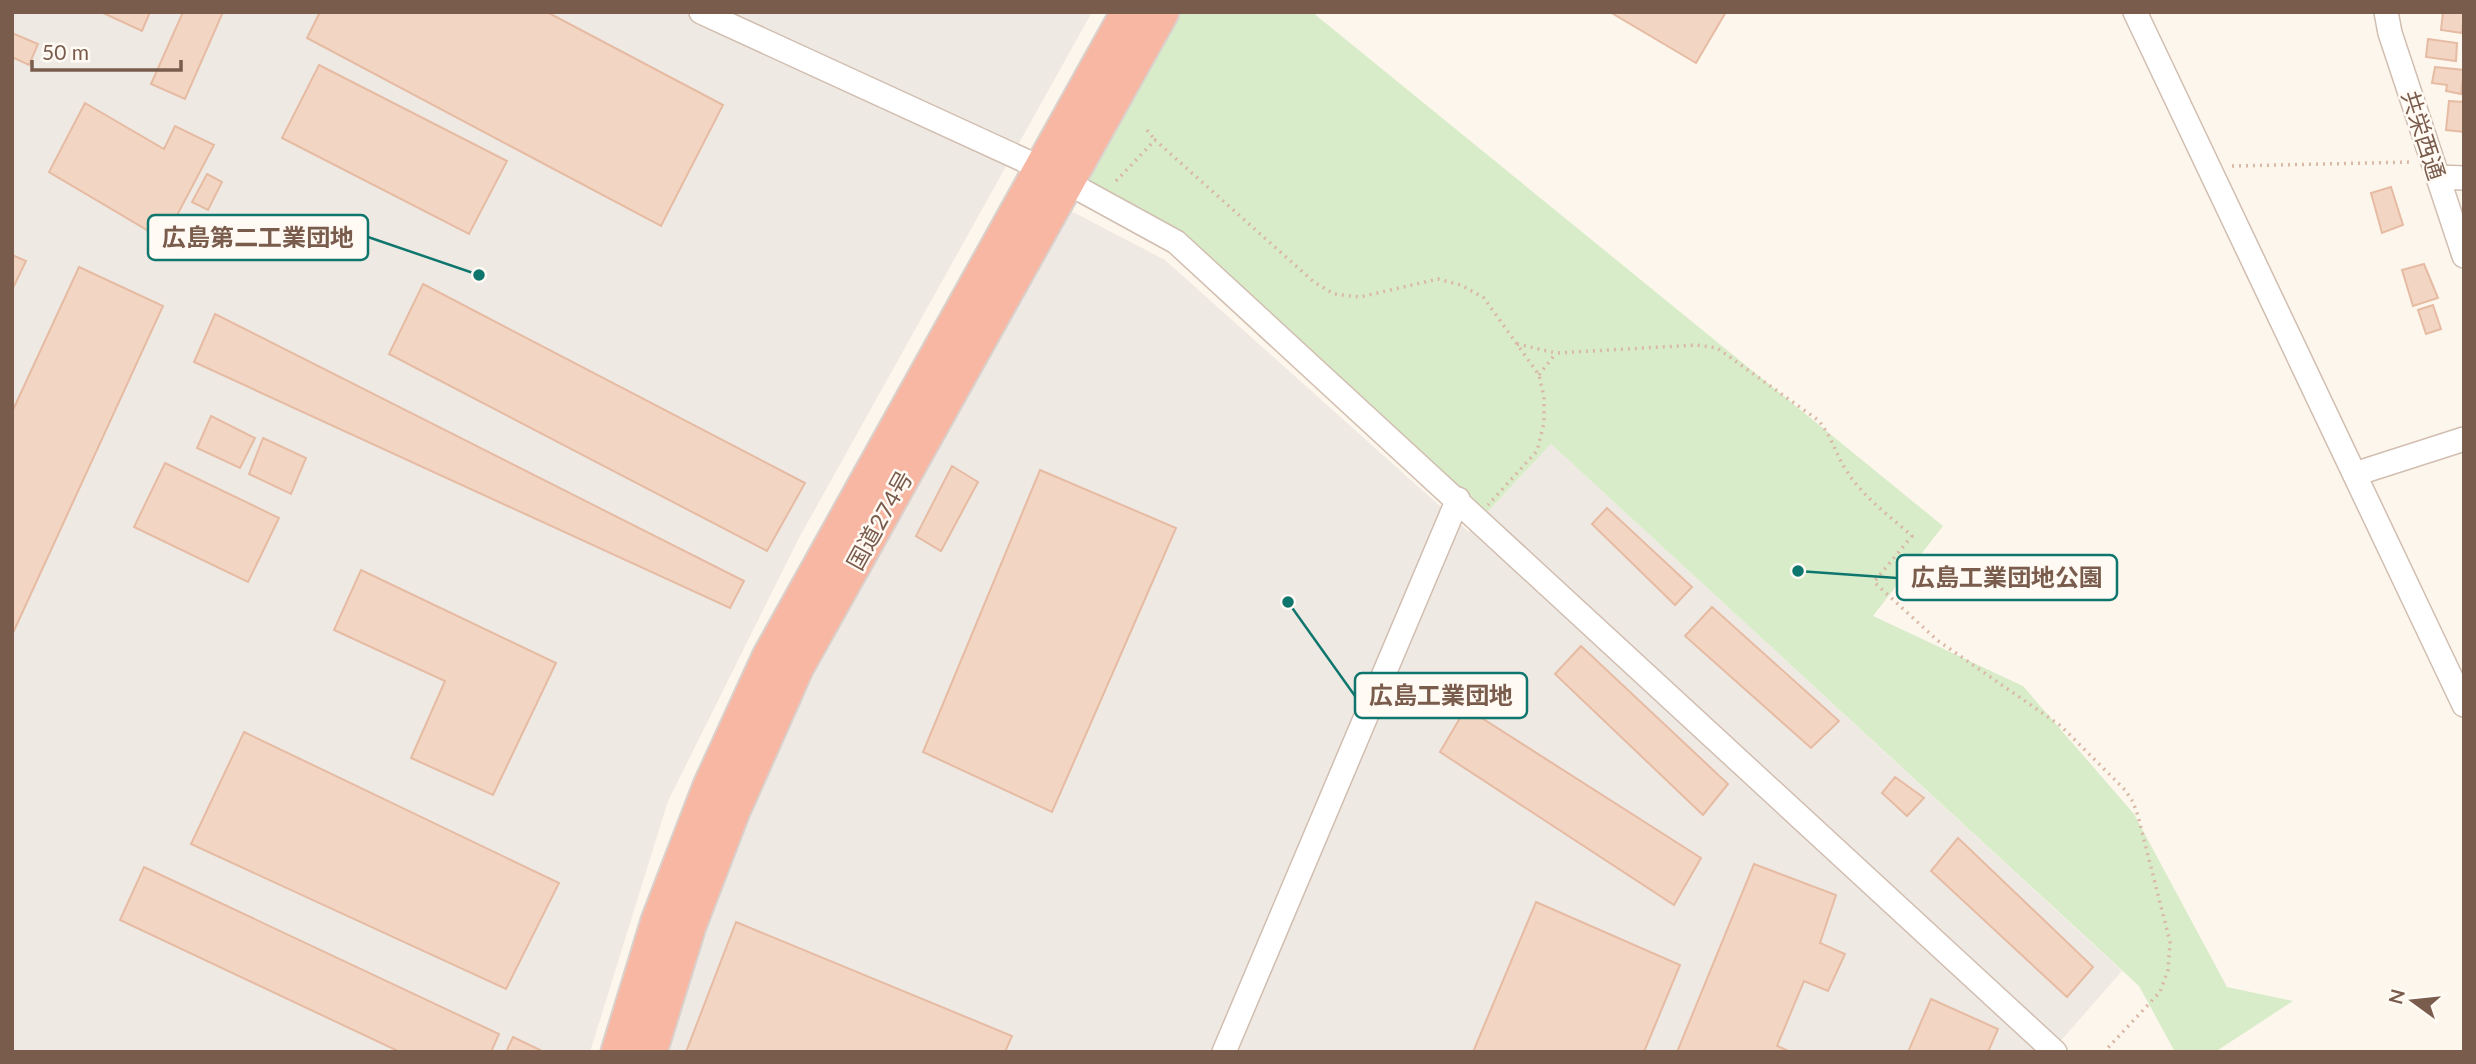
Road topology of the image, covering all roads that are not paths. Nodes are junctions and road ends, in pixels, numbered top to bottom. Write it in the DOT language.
graph roads {
  1 [pos="701,12"];
  2 [pos="1128,12"];
  3 [pos="1163,12"];
  4 [pos="2135,12"];
  5 [pos="2386,12"];
  6 [pos="2435,170"];
  7 [pos="1054,175"];
  8 [pos="2464,178"];
  9 [pos="2464,256"];
  10 [pos="2464,439"];
  11 [pos="2355,474"];
  12 [pos="1458,499"];
  13 [pos="2464,705"];
  14 [pos="2034,1044"];
  15 [pos="618,1052"];
  16 [pos="650,1052"];
  17 [pos="1224,1052"];
  18 [pos="2054,1052"];
  1 -- 7 [label="street"];
  2 -- 7 [label="highway, 国道274号"];
  3 -- 7 [label="highway, 国道274号"];
  4 -- 11 [label="street"];
  5 -- 6 [label="street, 共栄西通"];
  6 -- 8 [label="street"];
  6 -- 9 [label="street, 共栄西通"];
  7 -- 12 [label="street"];
  7 -- 15 [label="highway, 国道274号"];
  7 -- 16 [label="highway, 国道274号"];
  10 -- 11 [label="street"];
  11 -- 13 [label="street"];
  12 -- 14 [label="street"];
  12 -- 17 [label="street"];
  14 -- 18 [label="street"];
}
